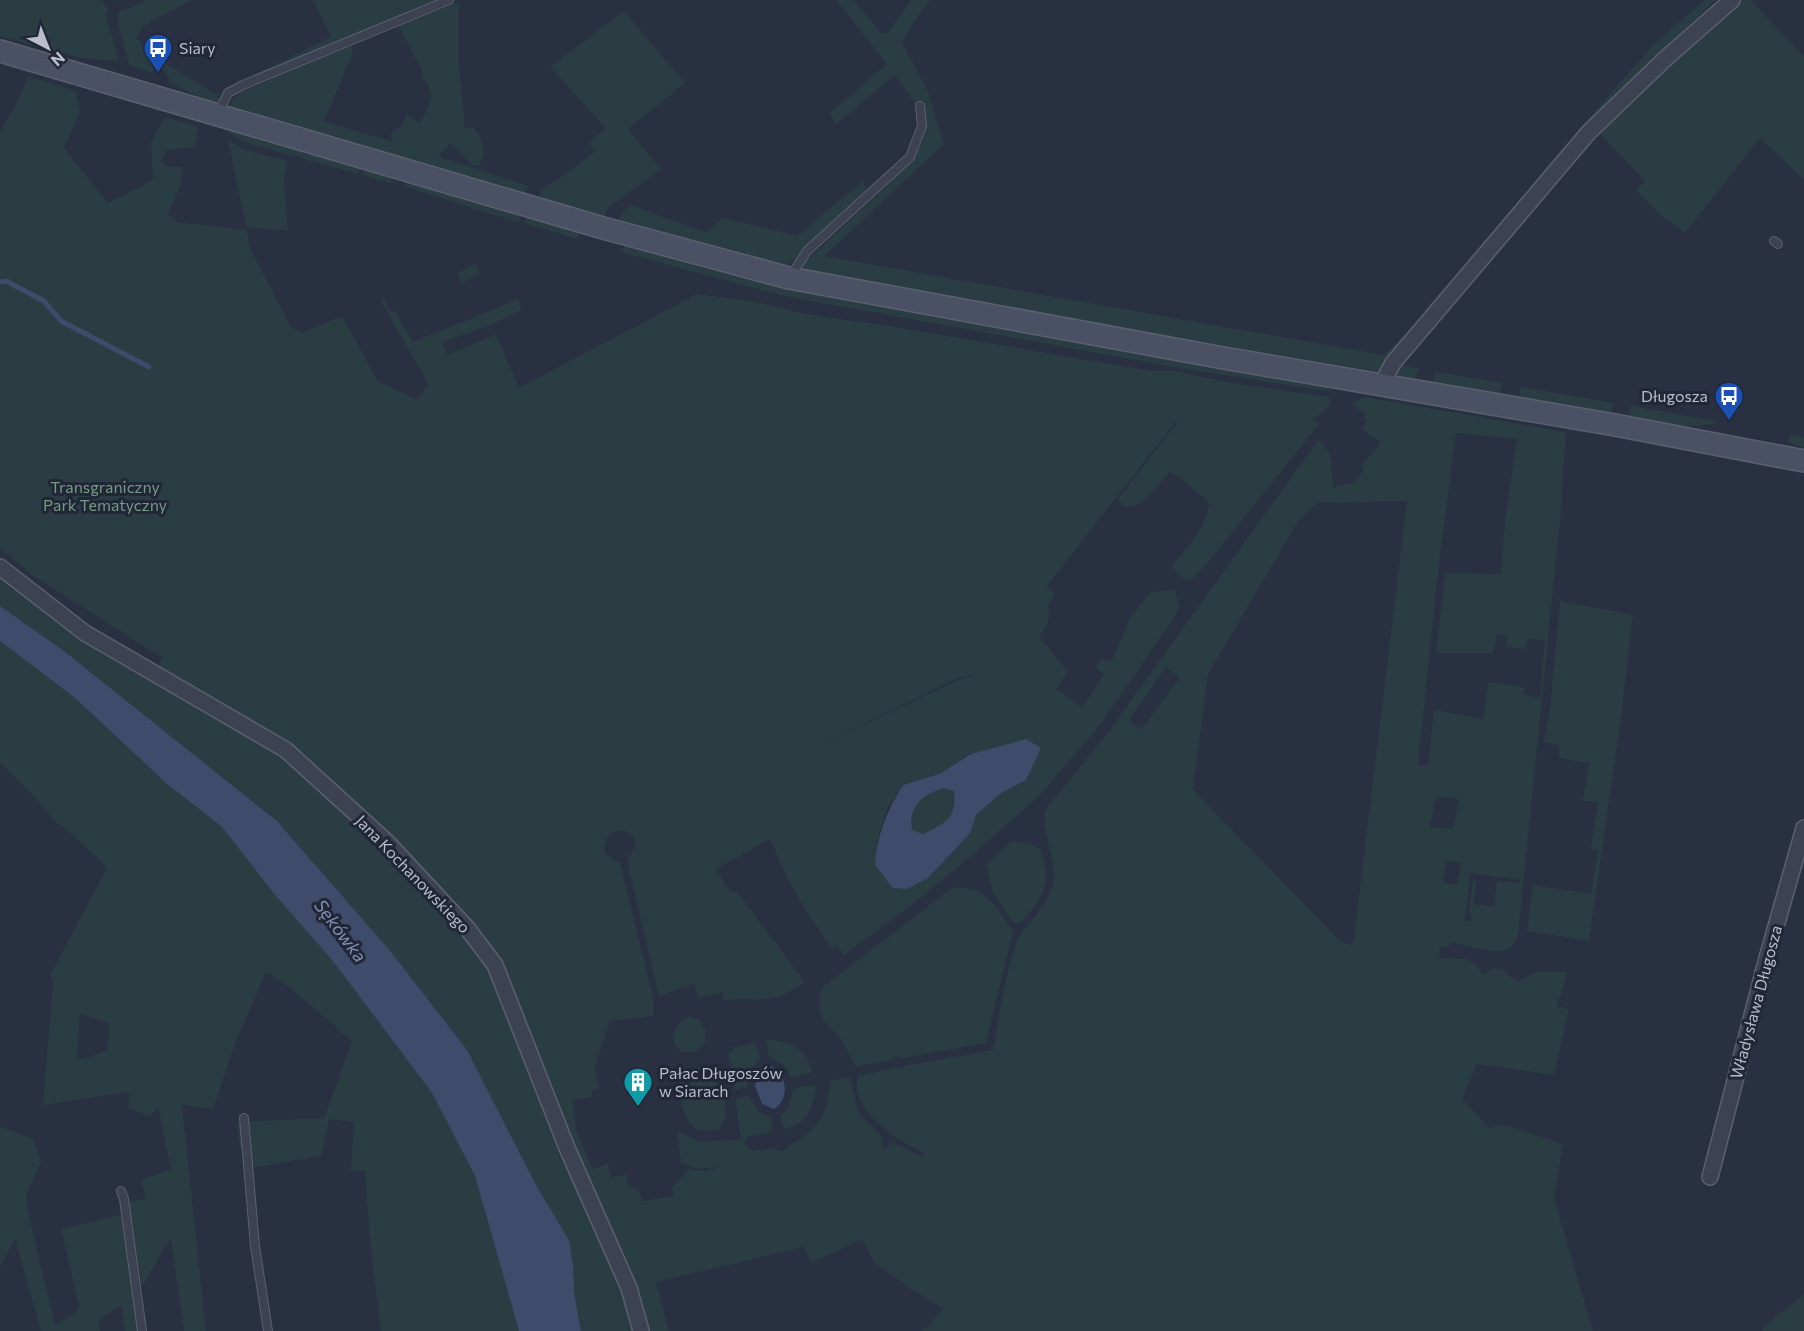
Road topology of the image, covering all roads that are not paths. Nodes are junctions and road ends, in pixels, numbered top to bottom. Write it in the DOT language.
graph roads {
  1 [pos="449,0"];
  2 [pos="1732,0"];
  3 [pos="0,51"];
  4 [pos="920,106"];
  5 [pos="217,114"];
  6 [pos="789,278"];
  7 [pos="1381,385"];
  8 [pos="1804,461"];
  9 [pos="0,567"];
  10 [pos="1804,828"];
  11 [pos="244,1118"];
  12 [pos="1710,1176"];
  13 [pos="122,1191"];
  14 [pos="142,1331"];
  15 [pos="267,1331"];
  16 [pos="641,1331"];
  1 -- 5 [label="lane"];
  2 -- 7 [label="street"];
  3 -- 5 [label="main road"];
  4 -- 6 [label="lane"];
  5 -- 6 [label="main road"];
  6 -- 7 [label="main road"];
  7 -- 8 [label="main road"];
  9 -- 16 [label="street, Jana Kochanowskiego"];
  10 -- 12 [label="street, Władysława Długosza"];
  11 -- 15 [label="lane"];
  13 -- 14 [label="lane"];
}
